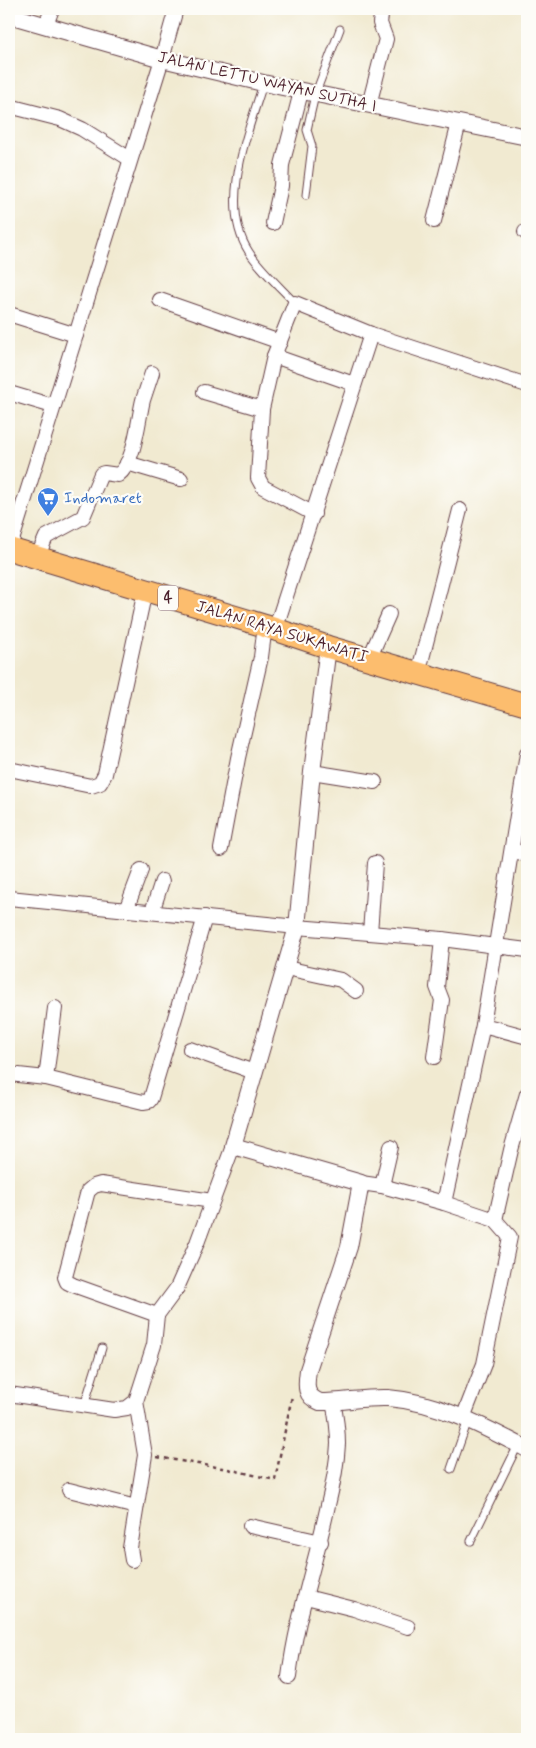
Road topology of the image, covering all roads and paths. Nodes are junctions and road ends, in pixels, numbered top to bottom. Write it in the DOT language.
graph roads {
  1 [pos="52,9"];
  2 [pos="176,9"];
  3 [pos="382,9"];
  4 [pos="9,14"];
  5 [pos="46,25"];
  6 [pos="340,28"];
  7 [pos="162,59"];
  8 [pos="263,83"];
  9 [pos="308,93"];
  10 [pos="369,105"];
  11 [pos="9,106"];
  12 [pos="458,123"];
  13 [pos="527,137"];
  14 [pos="130,159"];
  15 [pos="306,195"];
  16 [pos="434,221"];
  17 [pos="273,223"];
  18 [pos="160,300"];
  19 [pos="295,303"];
  20 [pos="9,314"];
  21 [pos="371,334"];
  22 [pos="76,335"];
  23 [pos="280,342"];
  24 [pos="274,356"];
  25 [pos="152,374"];
  26 [pos="354,384"];
  27 [pos="527,385"];
  28 [pos="204,392"];
  29 [pos="9,393"];
  30 [pos="53,406"];
  31 [pos="262,409"];
  32 [pos="127,464"];
  33 [pos="181,479"];
  34 [pos="460,510"];
  35 [pos="314,514"];
  36 [pos="9,549"];
  37 [pos="37,558"];
  38 [pos="145,591"];
  39 [pos="389,614"];
  40 [pos="270,628"];
  41 [pos="328,647"];
  42 [pos="369,659"];
  43 [pos="418,674"];
  44 [pos="527,705"];
  45 [pos="527,754"];
  46 [pos="9,769"];
  47 [pos="312,772"];
  48 [pos="375,782"];
  49 [pos="221,849"];
  50 [pos="512,850"];
  51 [pos="527,855"];
  52 [pos="374,863"];
  53 [pos="141,870"];
  54 [pos="162,882"];
  55 [pos="9,898"];
  56 [pos="126,910"];
  57 [pos="152,912"];
  58 [pos="204,918"];
  59 [pos="297,927"];
  60 [pos="370,933"];
  61 [pos="442,940"];
  62 [pos="496,946"];
  63 [pos="527,950"];
  64 [pos="286,968"];
  65 [pos="356,990"];
  66 [pos="55,1008"];
  67 [pos="483,1025"];
  68 [pos="524,1036"];
  69 [pos="190,1050"];
  70 [pos="434,1057"];
  71 [pos="254,1072"];
  72 [pos="9,1074"];
  73 [pos="46,1078"];
  74 [pos="527,1094"];
  75 [pos="233,1146"];
  76 [pos="391,1147"];
  77 [pos="361,1183"];
  78 [pos="382,1186"];
  79 [pos="212,1201"];
  80 [pos="444,1203"];
  81 [pos="495,1220"];
  82 [pos="157,1315"];
  83 [pos="102,1348"];
  84 [pos="9,1394"];
  85 [pos="308,1394"];
  86 [pos="136,1401"];
  87 [pos="333,1402"];
  88 [pos="84,1406"];
  89 [pos="465,1419"];
  90 [pos="523,1447"];
  91 [pos="145,1455"];
  92 [pos="451,1469"];
  93 [pos="70,1490"];
  94 [pos="136,1508"];
  95 [pos="250,1526"];
  96 [pos="471,1541"];
  97 [pos="320,1542"];
  98 [pos="132,1560"];
  99 [pos="306,1597"];
  100 [pos="408,1627"];
  101 [pos="288,1677"];
  1 -- 5 [label="street"];
  2 -- 7 [label="street"];
  3 -- 10 [label="street"];
  4 -- 5 [label="street, JALAN LETTU WAYAN SUTHA I"];
  5 -- 7 [label="street, JALAN LETTU WAYAN SUTHA I"];
  6 -- 9 [label="lane"];
  7 -- 8 [label="street, JALAN LETTU WAYAN SUTHA I"];
  7 -- 14 [label="street"];
  8 -- 9 [label="street, JALAN LETTU WAYAN SUTHA I"];
  8 -- 19 [label="lane"];
  9 -- 10 [label="street, JALAN LETTU WAYAN SUTHA I"];
  9 -- 15 [label="lane"];
  9 -- 17 [label="street"];
  10 -- 12 [label="street, JALAN LETTU WAYAN SUTHA I"];
  11 -- 14 [label="street"];
  12 -- 13 [label="street, JALAN LETTU WAYAN SUTHA I"];
  12 -- 16 [label="street"];
  14 -- 22 [label="street"];
  18 -- 23 [label="street"];
  19 -- 21 [label="street"];
  19 -- 23 [label="street"];
  20 -- 22 [label="street"];
  21 -- 26 [label="street"];
  21 -- 27 [label="street"];
  22 -- 30 [label="street"];
  23 -- 24 [label="street"];
  24 -- 26 [label="street"];
  24 -- 31 [label="street"];
  25 -- 32 [label="street"];
  26 -- 35 [label="street"];
  28 -- 31 [label="street"];
  29 -- 30 [label="street"];
  30 -- 36 [label="street"];
  31 -- 35 [label="street"];
  32 -- 33 [label="street"];
  32 -- 37 [label="street"];
  34 -- 43 [label="street"];
  35 -- 40 [label="street"];
  36 -- 37 [label="highway, JALAN RAYA SUKAWATI / 4"];
  37 -- 38 [label="highway, JALAN RAYA SUKAWATI / 4"];
  38 -- 40 [label="highway, JALAN RAYA SUKAWATI / 4"];
  38 -- 46 [label="street"];
  39 -- 42 [label="street"];
  40 -- 41 [label="highway, JALAN RAYA SUKAWATI / 4"];
  40 -- 49 [label="street"];
  41 -- 42 [label="highway, JALAN RAYA SUKAWATI / 4"];
  41 -- 47 [label="street"];
  42 -- 43 [label="highway, JALAN RAYA SUKAWATI / 4"];
  43 -- 44 [label="highway, JALAN RAYA SUKAWATI / 4"];
  45 -- 50 [label="street"];
  47 -- 48 [label="street"];
  47 -- 59 [label="street"];
  50 -- 51 [label="street"];
  50 -- 62 [label="street"];
  52 -- 60 [label="street"];
  53 -- 56 [label="street"];
  54 -- 57 [label="street"];
  55 -- 56 [label="street"];
  56 -- 57 [label="street"];
  57 -- 58 [label="street"];
  58 -- 59 [label="street"];
  58 -- 73 [label="street"];
  59 -- 60 [label="street"];
  59 -- 64 [label="street"];
  60 -- 61 [label="street"];
  61 -- 62 [label="street"];
  61 -- 70 [label="street"];
  62 -- 63 [label="street"];
  62 -- 67 [label="street"];
  64 -- 65 [label="street"];
  64 -- 71 [label="street"];
  66 -- 73 [label="street"];
  67 -- 68 [label="street"];
  67 -- 80 [label="street"];
  69 -- 71 [label="street"];
  71 -- 75 [label="street"];
  72 -- 73 [label="street"];
  74 -- 81 [label="street"];
  75 -- 77 [label="street"];
  75 -- 79 [label="street"];
  76 -- 78 [label="street"];
  77 -- 78 [label="street"];
  77 -- 85 [label="street"];
  78 -- 80 [label="street"];
  79 -- 82 [label="street"];
  79 -- 82 [label="street"];
  80 -- 81 [label="street"];
  81 -- 89 [label="street"];
  82 -- 86 [label="street"];
  83 -- 88 [label="lane"];
  84 -- 88 [label="street"];
  85 -- 87 [label="street"];
  85 -- 91 [label="path"];
  86 -- 88 [label="street"];
  86 -- 91 [label="street"];
  87 -- 89 [label="street"];
  87 -- 97 [label="street"];
  89 -- 90 [label="street"];
  89 -- 92 [label="lane"];
  90 -- 96 [label="lane"];
  91 -- 94 [label="street"];
  93 -- 94 [label="street"];
  94 -- 98 [label="street"];
  95 -- 97 [label="street"];
  97 -- 99 [label="street"];
  99 -- 100 [label="street"];
  99 -- 101 [label="street"];
}
